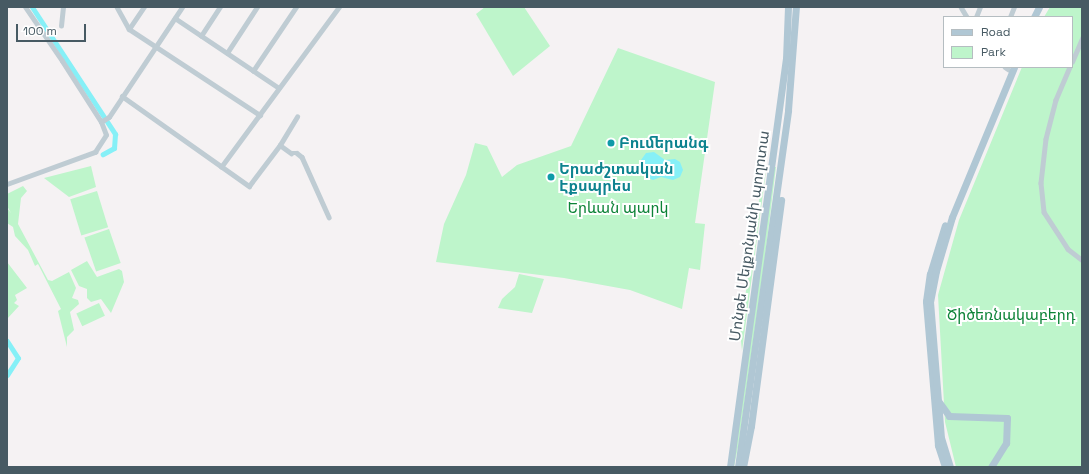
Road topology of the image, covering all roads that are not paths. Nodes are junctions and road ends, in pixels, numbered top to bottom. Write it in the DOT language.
graph roads {
  1 [pos="25,7"];
  2 [pos="62,7"];
  3 [pos="117,7"];
  4 [pos="144,7"];
  5 [pos="182,7"];
  6 [pos="220,7"];
  7 [pos="258,7"];
  8 [pos="296,7"];
  9 [pos="339,7"];
  10 [pos="788,7"];
  11 [pos="796,7"];
  12 [pos="961,7"];
  13 [pos="1039,7"];
  14 [pos="966,16"];
  15 [pos="1034,16"];
  16 [pos="175,18"];
  17 [pos="61,26"];
  18 [pos="129,29"];
  19 [pos="201,36"];
  20 [pos="1082,38"];
  21 [pos="155,47"];
  22 [pos="228,53"];
  23 [pos="786,60"];
  24 [pos="794,60"];
  25 [pos="1073,60"];
  26 [pos="1009,68"];
  27 [pos="1070,68"];
  28 [pos="253,71"];
  29 [pos="279,88"];
  30 [pos="122,96"];
  31 [pos="788,110"];
  32 [pos="260,115"];
  33 [pos="297,117"];
  34 [pos="101,122"];
  35 [pos="280,145"];
  36 [pos="772,164"];
  37 [pos="780,165"];
  38 [pos="221,167"];
  39 [pos="7,184"];
  40 [pos="329,217"];
  41 [pos="1082,260"];
  42 [pos="938,400"];
  43 [pos="730,467"];
  44 [pos="738,467"];
  45 [pos="743,467"];
  46 [pos="945,467"];
  47 [pos="950,467"];
  48 [pos="991,467"];
  1 -- 34 [label="street"];
  2 -- 17 [label="street"];
  3 -- 18 [label="street"];
  4 -- 18 [label="street"];
  5 -- 16 [label="street"];
  6 -- 19 [label="street"];
  7 -- 22 [label="street"];
  8 -- 28 [label="street"];
  9 -- 29 [label="street"];
  10 -- 23 [label="main road, Մոնթե Մելքոնյանի պողոտա"];
  11 -- 24 [label="main road, Մոնթե Մելքոնյանի պողոտա"];
  12 -- 14 [label="street"];
  13 -- 15 [label="main road"];
  16 -- 19 [label="street"];
  16 -- 21 [label="street"];
  18 -- 21 [label="street"];
  19 -- 22 [label="street"];
  20 -- 25 [label="street"];
  21 -- 30 [label="street"];
  21 -- 32 [label="street"];
  22 -- 28 [label="street"];
  23 -- 24 [label="main road"];
  23 -- 36 [label="main road, Մոնթե Մելքոնյանի պողոտա"];
  24 -- 31 [label="main road, Մոնթե Մելքոնյանի պողոտա"];
  26 -- 42 [label="main road"];
  26 -- 46 [label="main road"];
  27 -- 41 [label="street"];
  28 -- 29 [label="street"];
  29 -- 32 [label="street"];
  30 -- 34 [label="street"];
  30 -- 38 [label="street"];
  31 -- 37 [label="main road, Մոնթե Մելքոնյանի պողոտա"];
  31 -- 45 [label="main road"];
  32 -- 38 [label="street"];
  33 -- 35 [label="street"];
  34 -- 39 [label="street"];
  35 -- 38 [label="street"];
  35 -- 40 [label="street"];
  36 -- 37 [label="main road"];
  36 -- 43 [label="main road, Մոնթե Մելքոնյանի պողոտա"];
  37 -- 44 [label="main road, Մոնթե Մելքոնյանի պողոտա"];
  42 -- 47 [label="main road"];
  42 -- 48 [label="main road"];
}
